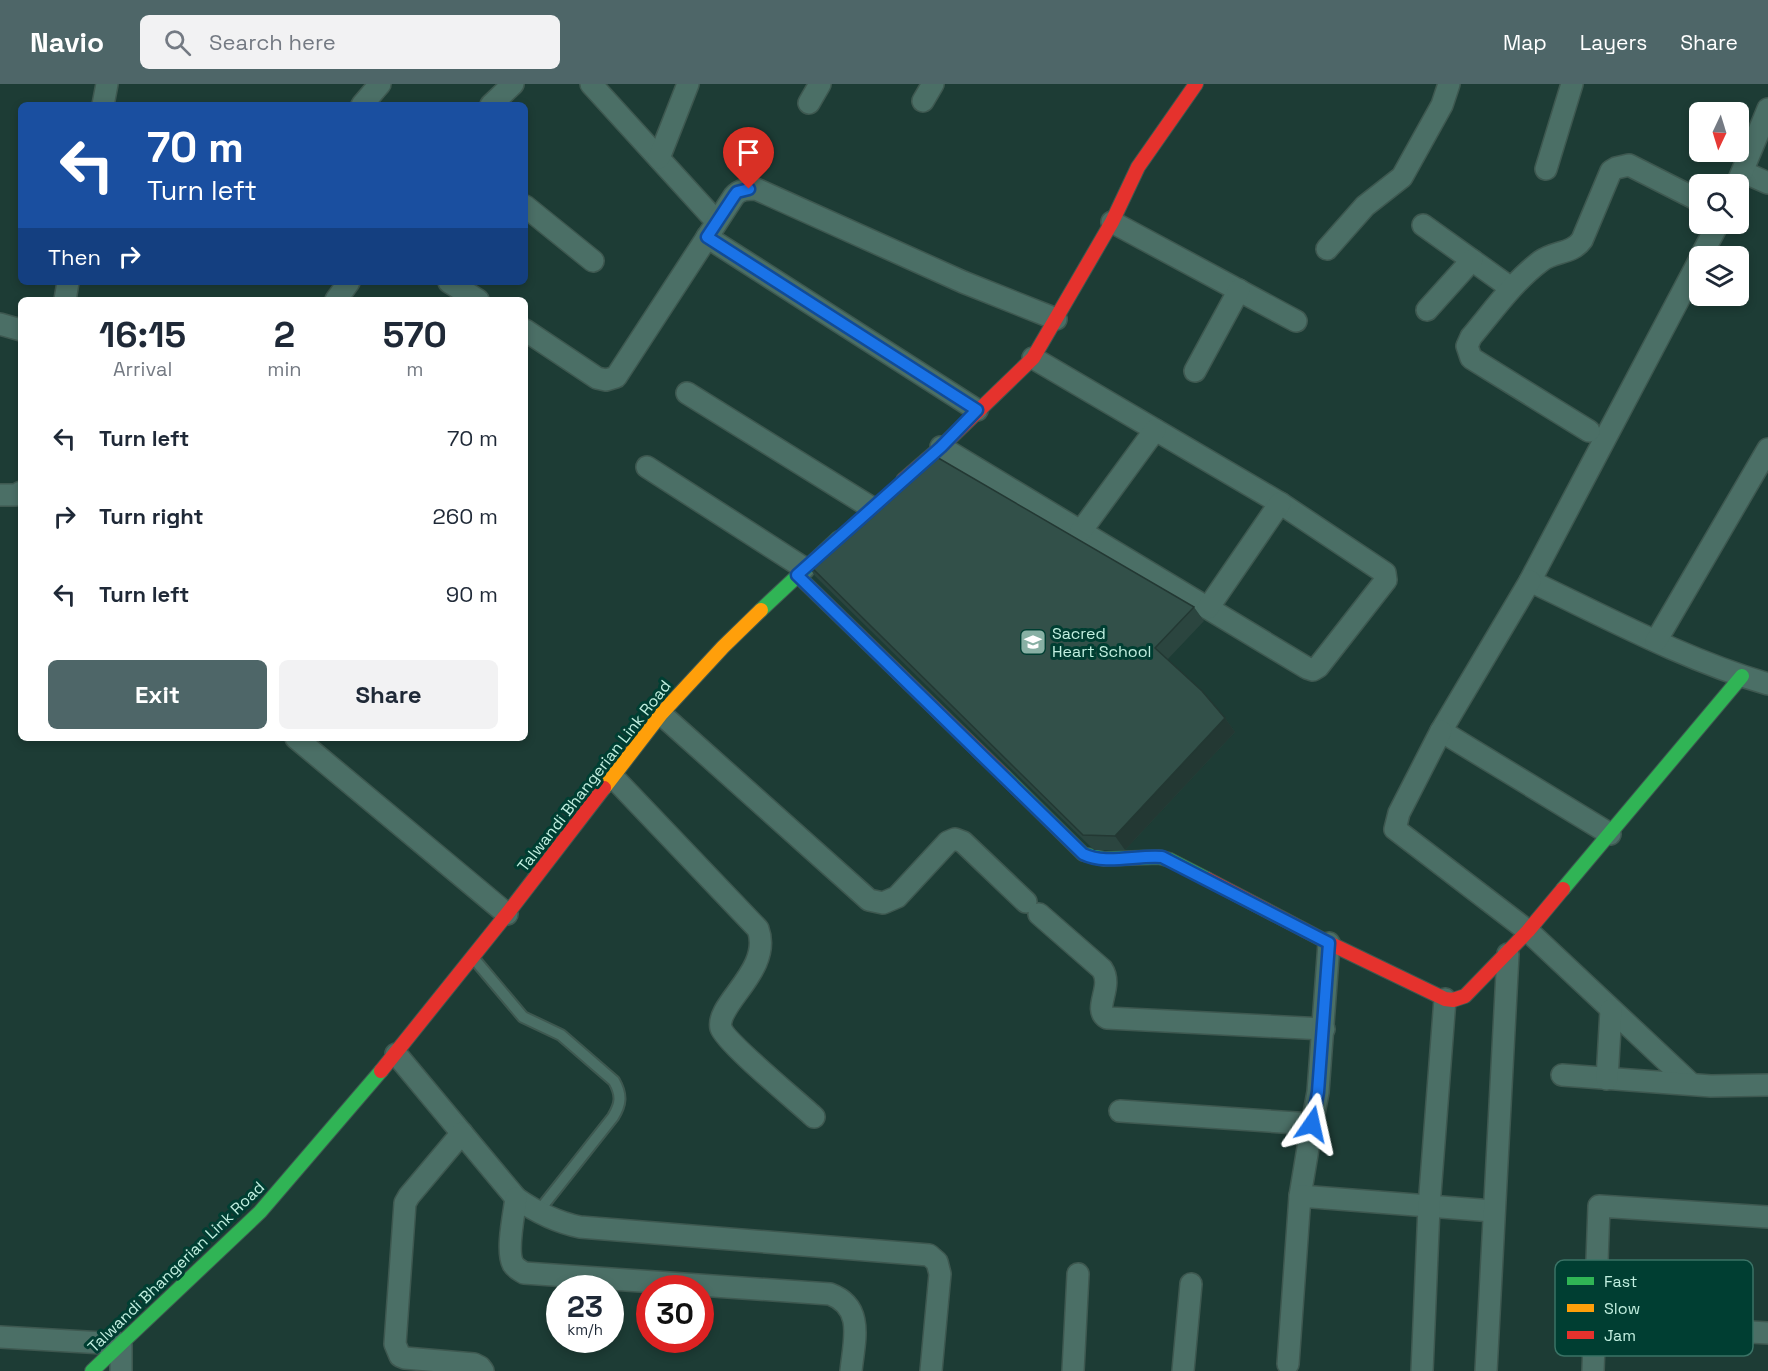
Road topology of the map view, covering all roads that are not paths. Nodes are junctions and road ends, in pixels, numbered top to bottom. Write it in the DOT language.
graph roads {
  1 [pos="107,84"];
  2 [pos="380,84"];
  3 [pos="513,84"];
  4 [pos="591,84"];
  5 [pos="688,84"];
  6 [pos="820,84"];
  7 [pos="1196,84"];
  8 [pos="1449,84"];
  9 [pos="1572,84"];
  10 [pos="104,102"];
  11 [pos="365,102"];
  12 [pos="494,102"];
  13 [pos="809,103"];
  14 [pos="1768,109"];
  15 [pos="659,158"];
  16 [pos="1546,169"];
  17 [pos="1742,174"];
  18 [pos="1749,180"];
  19 [pos="1768,183"];
  20 [pos="1689,195"];
  21 [pos="528,208"];
  22 [pos="1112,222"];
  23 [pos="1423,225"];
  24 [pos="712,229"];
  25 [pos="1327,249"];
  26 [pos="1472,260"];
  27 [pos="593,261"];
  28 [pos="1689,279"];
  29 [pos="454,285"];
  30 [pos="1511,288"];
  31 [pos="1239,290"];
  32 [pos="473,297"];
  33 [pos="1427,310"];
  34 [pos="1056,319"];
  35 [pos="1296,321"];
  36 [pos="0,324"];
  37 [pos="18,329"];
  38 [pos="528,332"];
  39 [pos="1033,358"];
  40 [pos="1195,371"];
  41 [pos="687,393"];
  42 [pos="977,410"];
  43 [pos="1155,430"];
  44 [pos="1589,431"];
  45 [pos="941,447"];
  46 [pos="1768,449"];
  47 [pos="647,467"];
  48 [pos="18,494"];
  49 [pos="0,495"];
  50 [pos="1280,503"];
  51 [pos="876,504"];
  52 [pos="846,530"];
  53 [pos="1082,531"];
  54 [pos="800,571"];
  55 [pos="1530,581"];
  56 [pos="1208,608"];
  57 [pos="1656,641"];
  58 [pos="1742,676"];
  59 [pos="1768,684"];
  60 [pos="661,714"];
  61 [pos="1441,731"];
  62 [pos="300,741"];
  63 [pos="613,777"];
  64 [pos="1610,834"];
  65 [pos="507,915"];
  66 [pos="1528,932"];
  67 [pos="1329,943"];
  68 [pos="1508,954"];
  69 [pos="473,958"];
  70 [pos="1445,999"];
  71 [pos="1611,1011"];
  72 [pos="1324,1029"];
  73 [pos="396,1054"];
  74 [pos="1562,1076"];
  75 [pos="1607,1079"];
  76 [pos="1690,1083"];
  77 [pos="1768,1085"];
  78 [pos="1120,1111"];
  79 [pos="814,1117"];
  80 [pos="1312,1124"];
  81 [pos="462,1133"];
  82 [pos="1300,1196"];
  83 [pos="516,1198"];
  84 [pos="1429,1208"];
  85 [pos="1493,1211"];
  86 [pos="538,1212"];
  87 [pos="1768,1217"];
  88 [pos="1597,1260"];
  89 [pos="1078,1274"];
  90 [pos="1191,1284"];
  91 [pos="1753,1332"];
  92 [pos="1768,1333"];
  93 [pos="0,1337"];
  94 [pos="121,1344"];
  95 [pos="1593,1356"];
  96 [pos="1288,1364"];
  97 [pos="92,1371"];
  98 [pos="121,1371"];
  99 [pos="483,1371"];
  100 [pos="851,1371"];
  101 [pos="931,1371"];
  102 [pos="1073,1371"];
  103 [pos="1183,1371"];
  104 [pos="1422,1371"];
  105 [pos="1486,1371"];
  106 [pos="1593,1371"];
  1 -- 10 [label="street"];
  2 -- 11 [label="street"];
  3 -- 12 [label="street"];
  4 -- 15 [label="street"];
  5 -- 15 [label="street"];
  6 -- 13 [label="street"];
  7 -- 22 [label="street"];
  8 -- 25 [label="street"];
  9 -- 16 [label="street"];
  14 -- 17 [label="street"];
  15 -- 24 [label="street"];
  18 -- 19 [label="street"];
  20 -- 30 [label="street"];
  21 -- 27 [label="street"];
  22 -- 31 [label="street"];
  22 -- 34 [label="street"];
  23 -- 26 [label="street"];
  24 -- 34 [label="street"];
  24 -- 38 [label="street"];
  24 -- 42 [label="street"];
  26 -- 30 [label="street"];
  26 -- 33 [label="street"];
  28 -- 55 [label="street"];
  29 -- 32 [label="street"];
  30 -- 44 [label="street"];
  31 -- 35 [label="street"];
  31 -- 40 [label="street"];
  34 -- 39 [label="street"];
  36 -- 37 [label="street"];
  39 -- 42 [label="street"];
  39 -- 43 [label="street"];
  41 -- 51 [label="street"];
  42 -- 45 [label="street"];
  43 -- 50 [label="street"];
  43 -- 53 [label="street"];
  45 -- 51 [label="street"];
  45 -- 53 [label="street"];
  46 -- 57 [label="street"];
  47 -- 54 [label="street"];
  48 -- 49 [label="street"];
  50 -- 56 [label="street"];
  50 -- 56 [label="street"];
  52 -- 54 [label="street, Talwandi Bhangerian Link Road"];
  53 -- 56 [label="street"];
  54 -- 60 [label="street, Talwandi Bhangerian Link Road"];
  54 -- 67 [label="street"];
  55 -- 57 [label="street"];
  55 -- 61 [label="street"];
  57 -- 58 [label="street"];
  58 -- 59 [label="street"];
  58 -- 64 [label="street"];
  60 -- 63 [label="street, Talwandi Bhangerian Link Road"];
  60 -- 72 [label="street"];
  61 -- 64 [label="street"];
  61 -- 66 [label="street"];
  62 -- 65 [label="street"];
  63 -- 65 [label="street, Talwandi Bhangerian Link Road"];
  63 -- 79 [label="street"];
  64 -- 66 [label="street"];
  65 -- 69 [label="street, Talwandi Bhangerian Link Road"];
  66 -- 68 [label="street"];
  66 -- 71 [label="street"];
  67 -- 70 [label="street"];
  67 -- 72 [label="street"];
  68 -- 70 [label="street"];
  68 -- 85 [label="street"];
  69 -- 73 [label="street, Talwandi Bhangerian Link Road"];
  69 -- 86 [label="lane"];
  70 -- 84 [label="street"];
  71 -- 75 [label="street"];
  71 -- 76 [label="street"];
  72 -- 80 [label="street"];
  73 -- 81 [label="street"];
  73 -- 94 [label="street, Talwandi Bhangerian Link Road"];
  74 -- 75 [label="street"];
  75 -- 76 [label="street"];
  76 -- 77 [label="street"];
  78 -- 80 [label="street"];
  80 -- 82 [label="street"];
  81 -- 83 [label="street"];
  81 -- 99 [label="street"];
  82 -- 84 [label="street"];
  82 -- 96 [label="street"];
  83 -- 86 [label="street"];
  83 -- 100 [label="street"];
  84 -- 85 [label="street"];
  84 -- 104 [label="street"];
  85 -- 105 [label="street"];
  86 -- 101 [label="street"];
  87 -- 88 [label="street"];
  89 -- 102 [label="street"];
  90 -- 103 [label="street"];
  91 -- 92 [label="street"];
  93 -- 94 [label="street"];
  94 -- 97 [label="street, Talwandi Bhangerian Link Road"];
  94 -- 98 [label="street"];
  95 -- 106 [label="street"];
}
